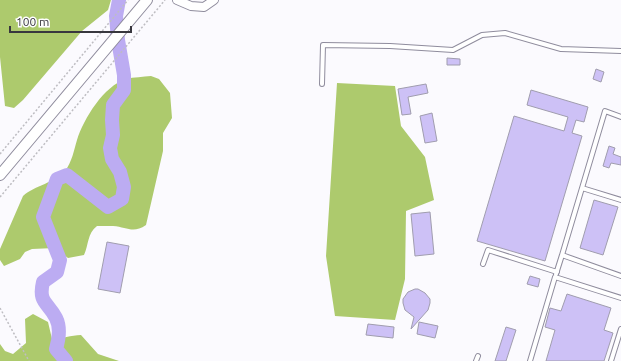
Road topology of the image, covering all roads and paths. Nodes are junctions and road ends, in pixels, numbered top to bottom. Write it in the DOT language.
graph roads {
  1 [pos="128,0"];
  2 [pos="147,0"];
  3 [pos="165,0"];
  4 [pos="177,0"];
  5 [pos="214,0"];
  6 [pos="621,51"];
  7 [pos="322,84"];
  8 [pos="621,117"];
  9 [pos="0,154"];
  10 [pos="1,174"];
  11 [pos="582,188"];
  12 [pos="0,197"];
  13 [pos="621,200"];
  14 [pos="562,255"];
  15 [pos="483,264"];
  16 [pos="556,275"];
  17 [pos="621,276"];
  18 [pos="621,298"];
  19 [pos="0,308"];
  20 [pos="621,329"];
  21 [pos="478,356"];
  22 [pos="29,361"];
  23 [pos="476,361"];
  24 [pos="530,361"];
  25 [pos="611,361"];
  1 -- 9 [label="path"];
  2 -- 10 [label="street"];
  3 -- 12 [label="path"];
  4 -- 5 [label="street"];
  6 -- 7 [label="lane"];
  8 -- 11 [label="lane"];
  11 -- 13 [label="lane"];
  11 -- 14 [label="lane"];
  14 -- 16 [label="lane"];
  14 -- 17 [label="lane"];
  15 -- 16 [label="lane"];
  16 -- 18 [label="lane"];
  16 -- 24 [label="lane"];
  19 -- 22 [label="path"];
  20 -- 25 [label="lane"];
  21 -- 23 [label="lane"];
}
